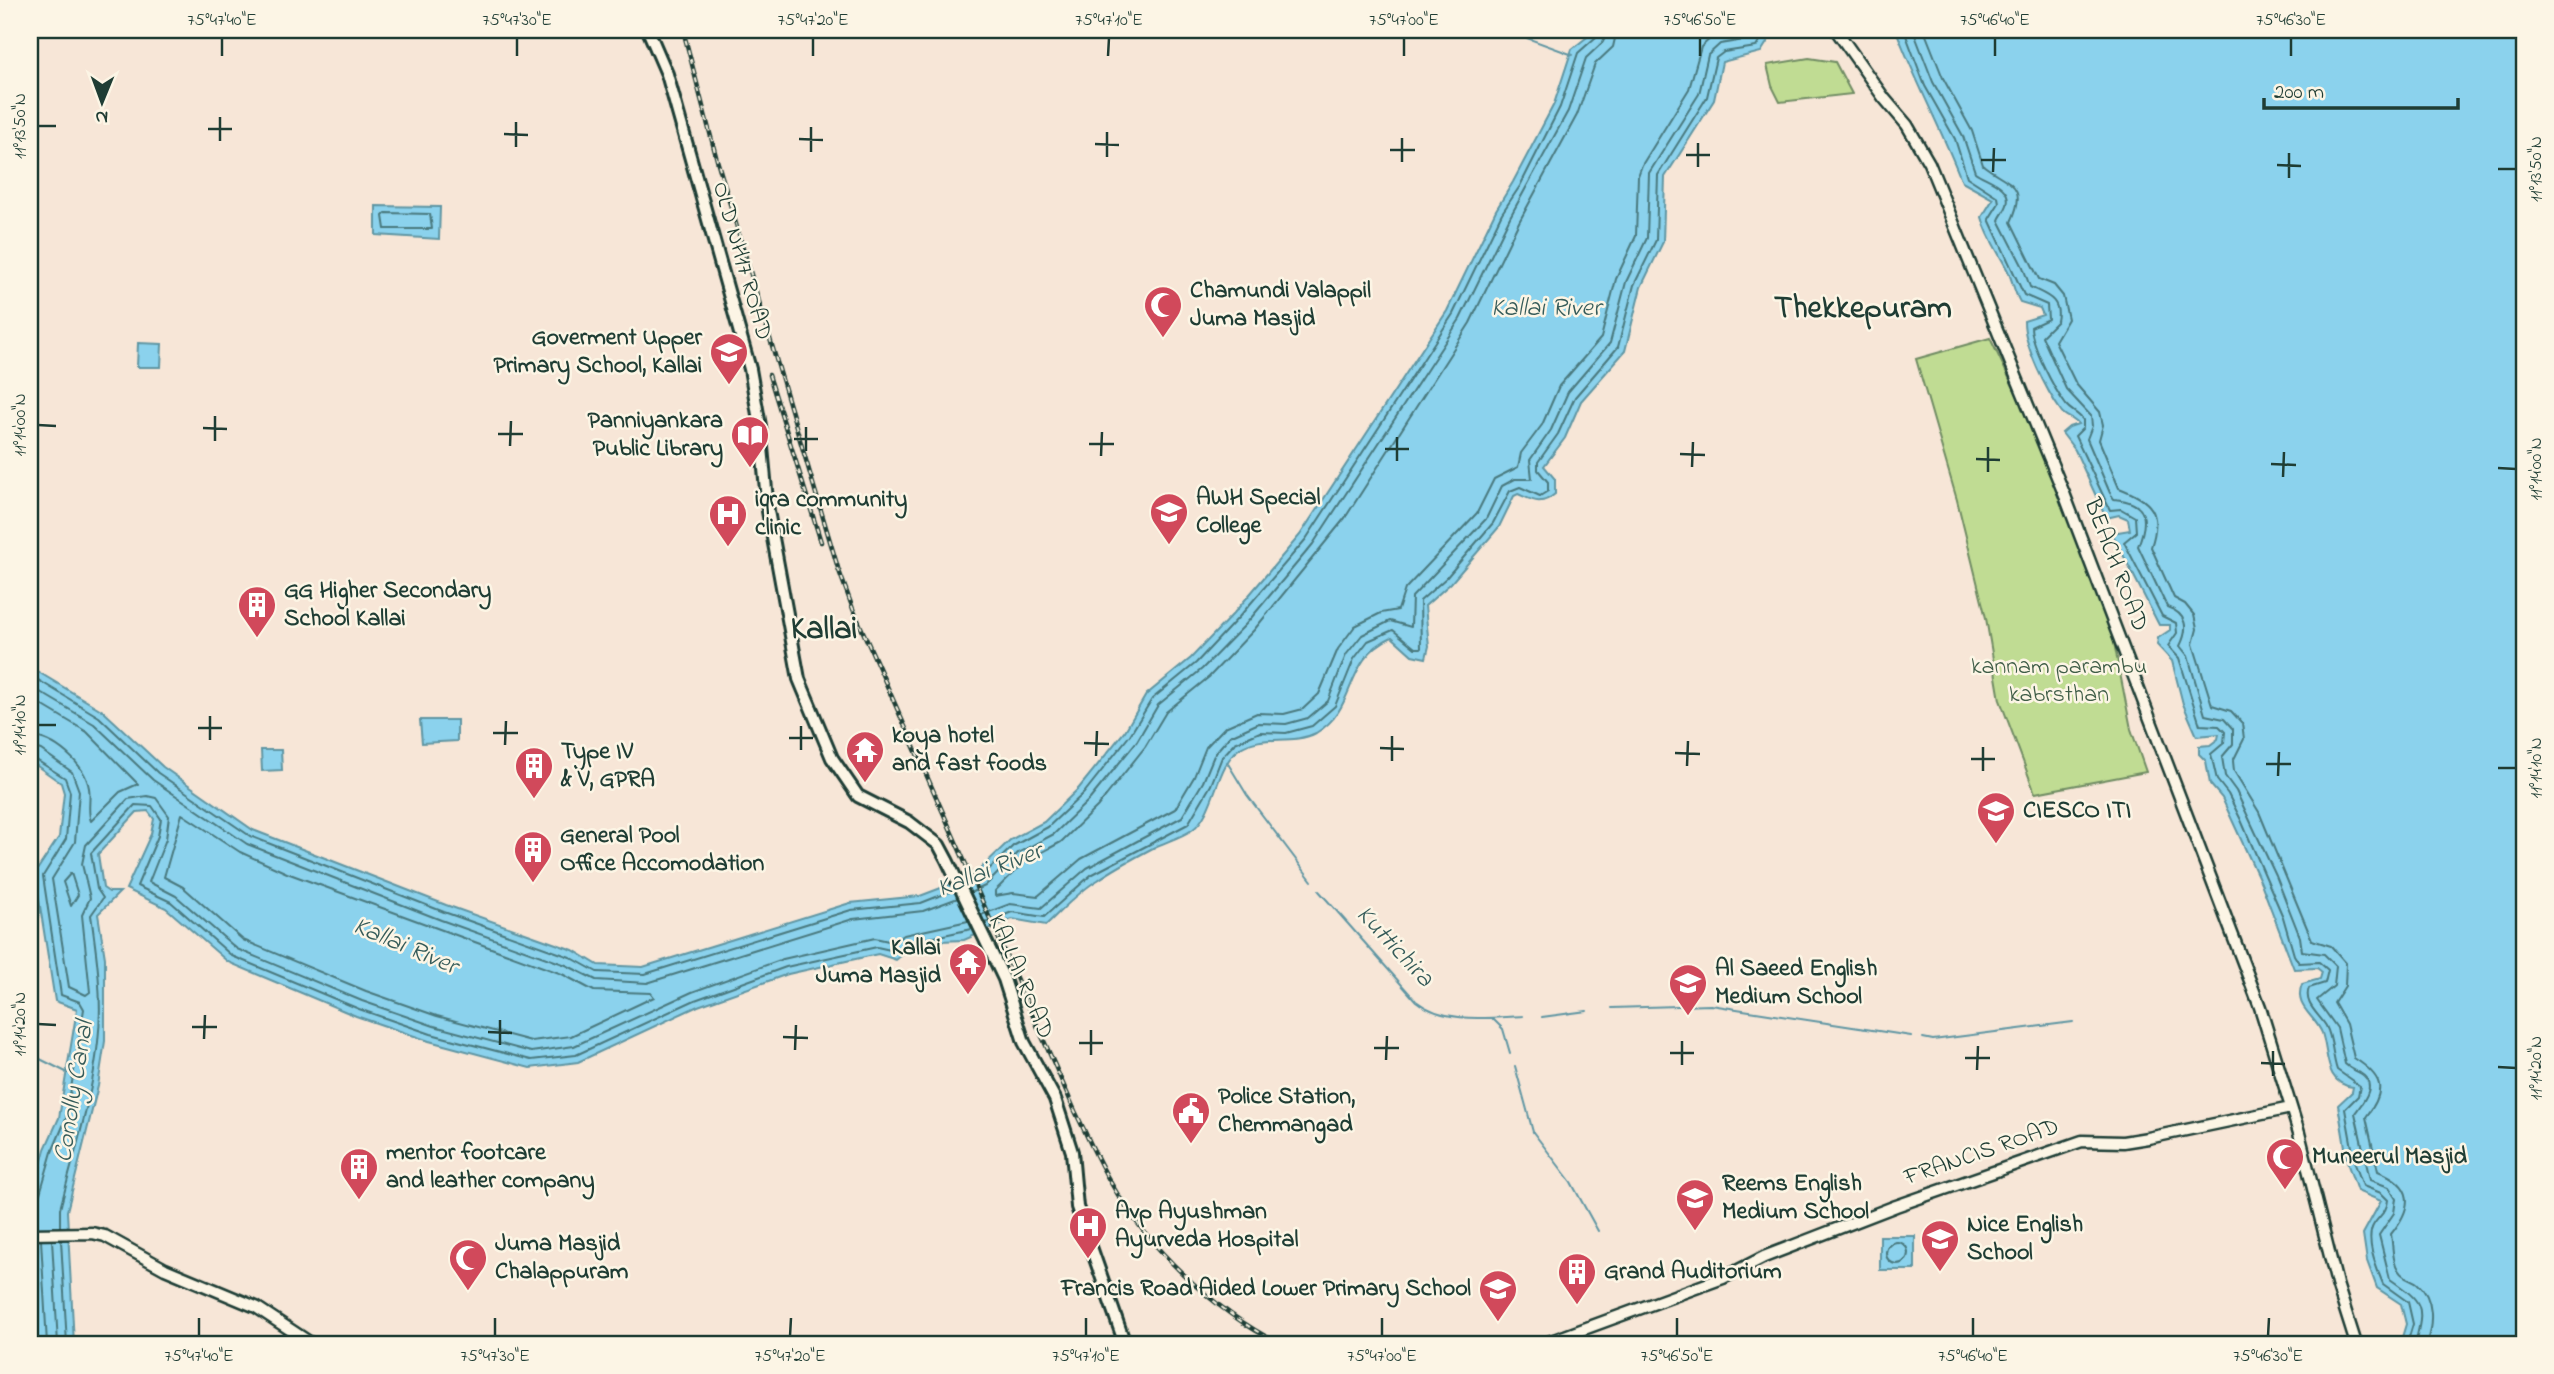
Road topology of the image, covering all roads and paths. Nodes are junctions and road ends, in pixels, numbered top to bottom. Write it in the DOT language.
graph roads {
  1 [pos="648,30"];
  2 [pos="1836,30"];
  3 [pos="768,511"];
  4 [pos="2291,1108"];
  5 [pos="30,1234"];
  6 [pos="312,1344"];
  7 [pos="1125,1344"];
  8 [pos="1543,1344"];
  9 [pos="2356,1344"];
  1 -- 3 [label="main road, OLD NH17 ROAD"];
  2 -- 4 [label="main road, BEACH ROAD"];
  3 -- 7 [label="main road, KALLAI ROAD"];
  4 -- 8 [label="main road, FRANCIS ROAD"];
  4 -- 9 [label="main road, BEACH ROAD"];
  5 -- 6 [label="main road"];
}
